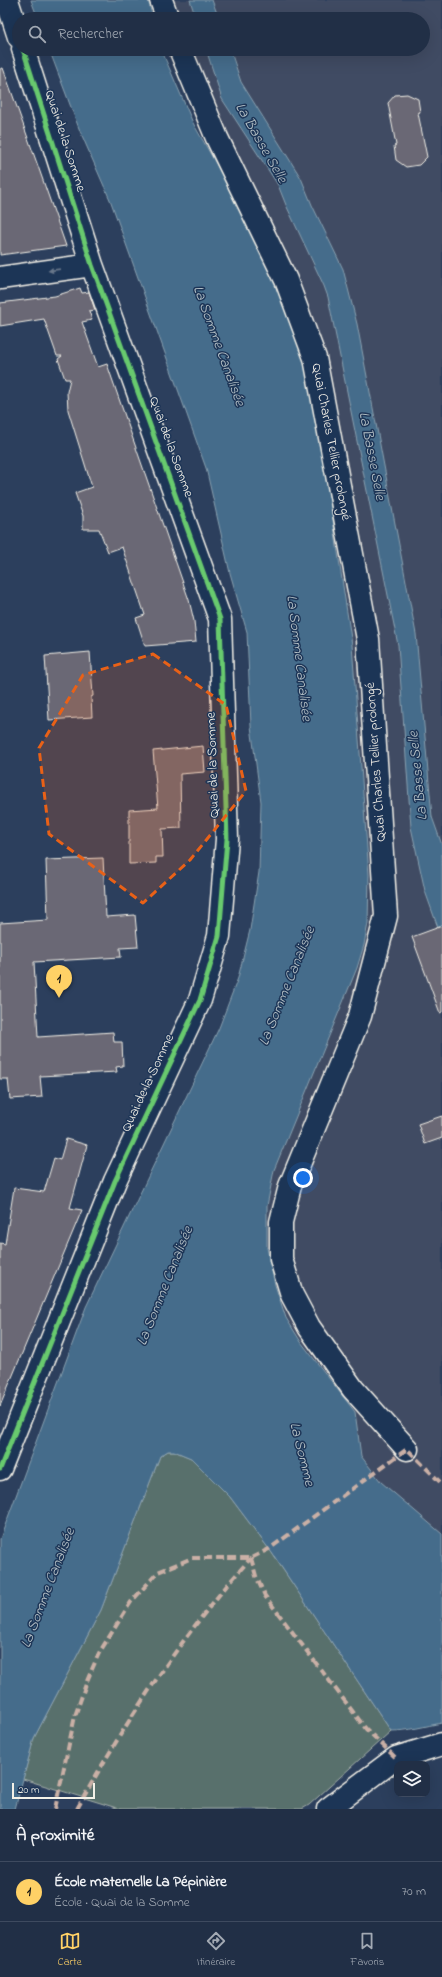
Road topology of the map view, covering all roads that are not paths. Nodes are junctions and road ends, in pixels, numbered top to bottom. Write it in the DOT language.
graph roads {
  1 [pos="7,0"];
  2 [pos="161,0"];
  3 [pos="165,12"];
  4 [pos="12,15"];
  5 [pos="25,56"];
  6 [pos="183,56"];
  7 [pos="92,265"];
  8 [pos="0,278"];
  9 [pos="407,1450"];
  10 [pos="0,1469"];
  11 [pos="442,1744"];
  12 [pos="328,1809"];
  1 -- 4 [label="street"];
  2 -- 3 [label="street"];
  5 -- 7 [label="street, Quai de la Somme"];
  6 -- 9 [label="street, Quai Charles Tellier prolongé"];
  7 -- 8 [label="street, one-way"];
  7 -- 10 [label="street, Quai de la Somme"];
  11 -- 12 [label="street"];
}
